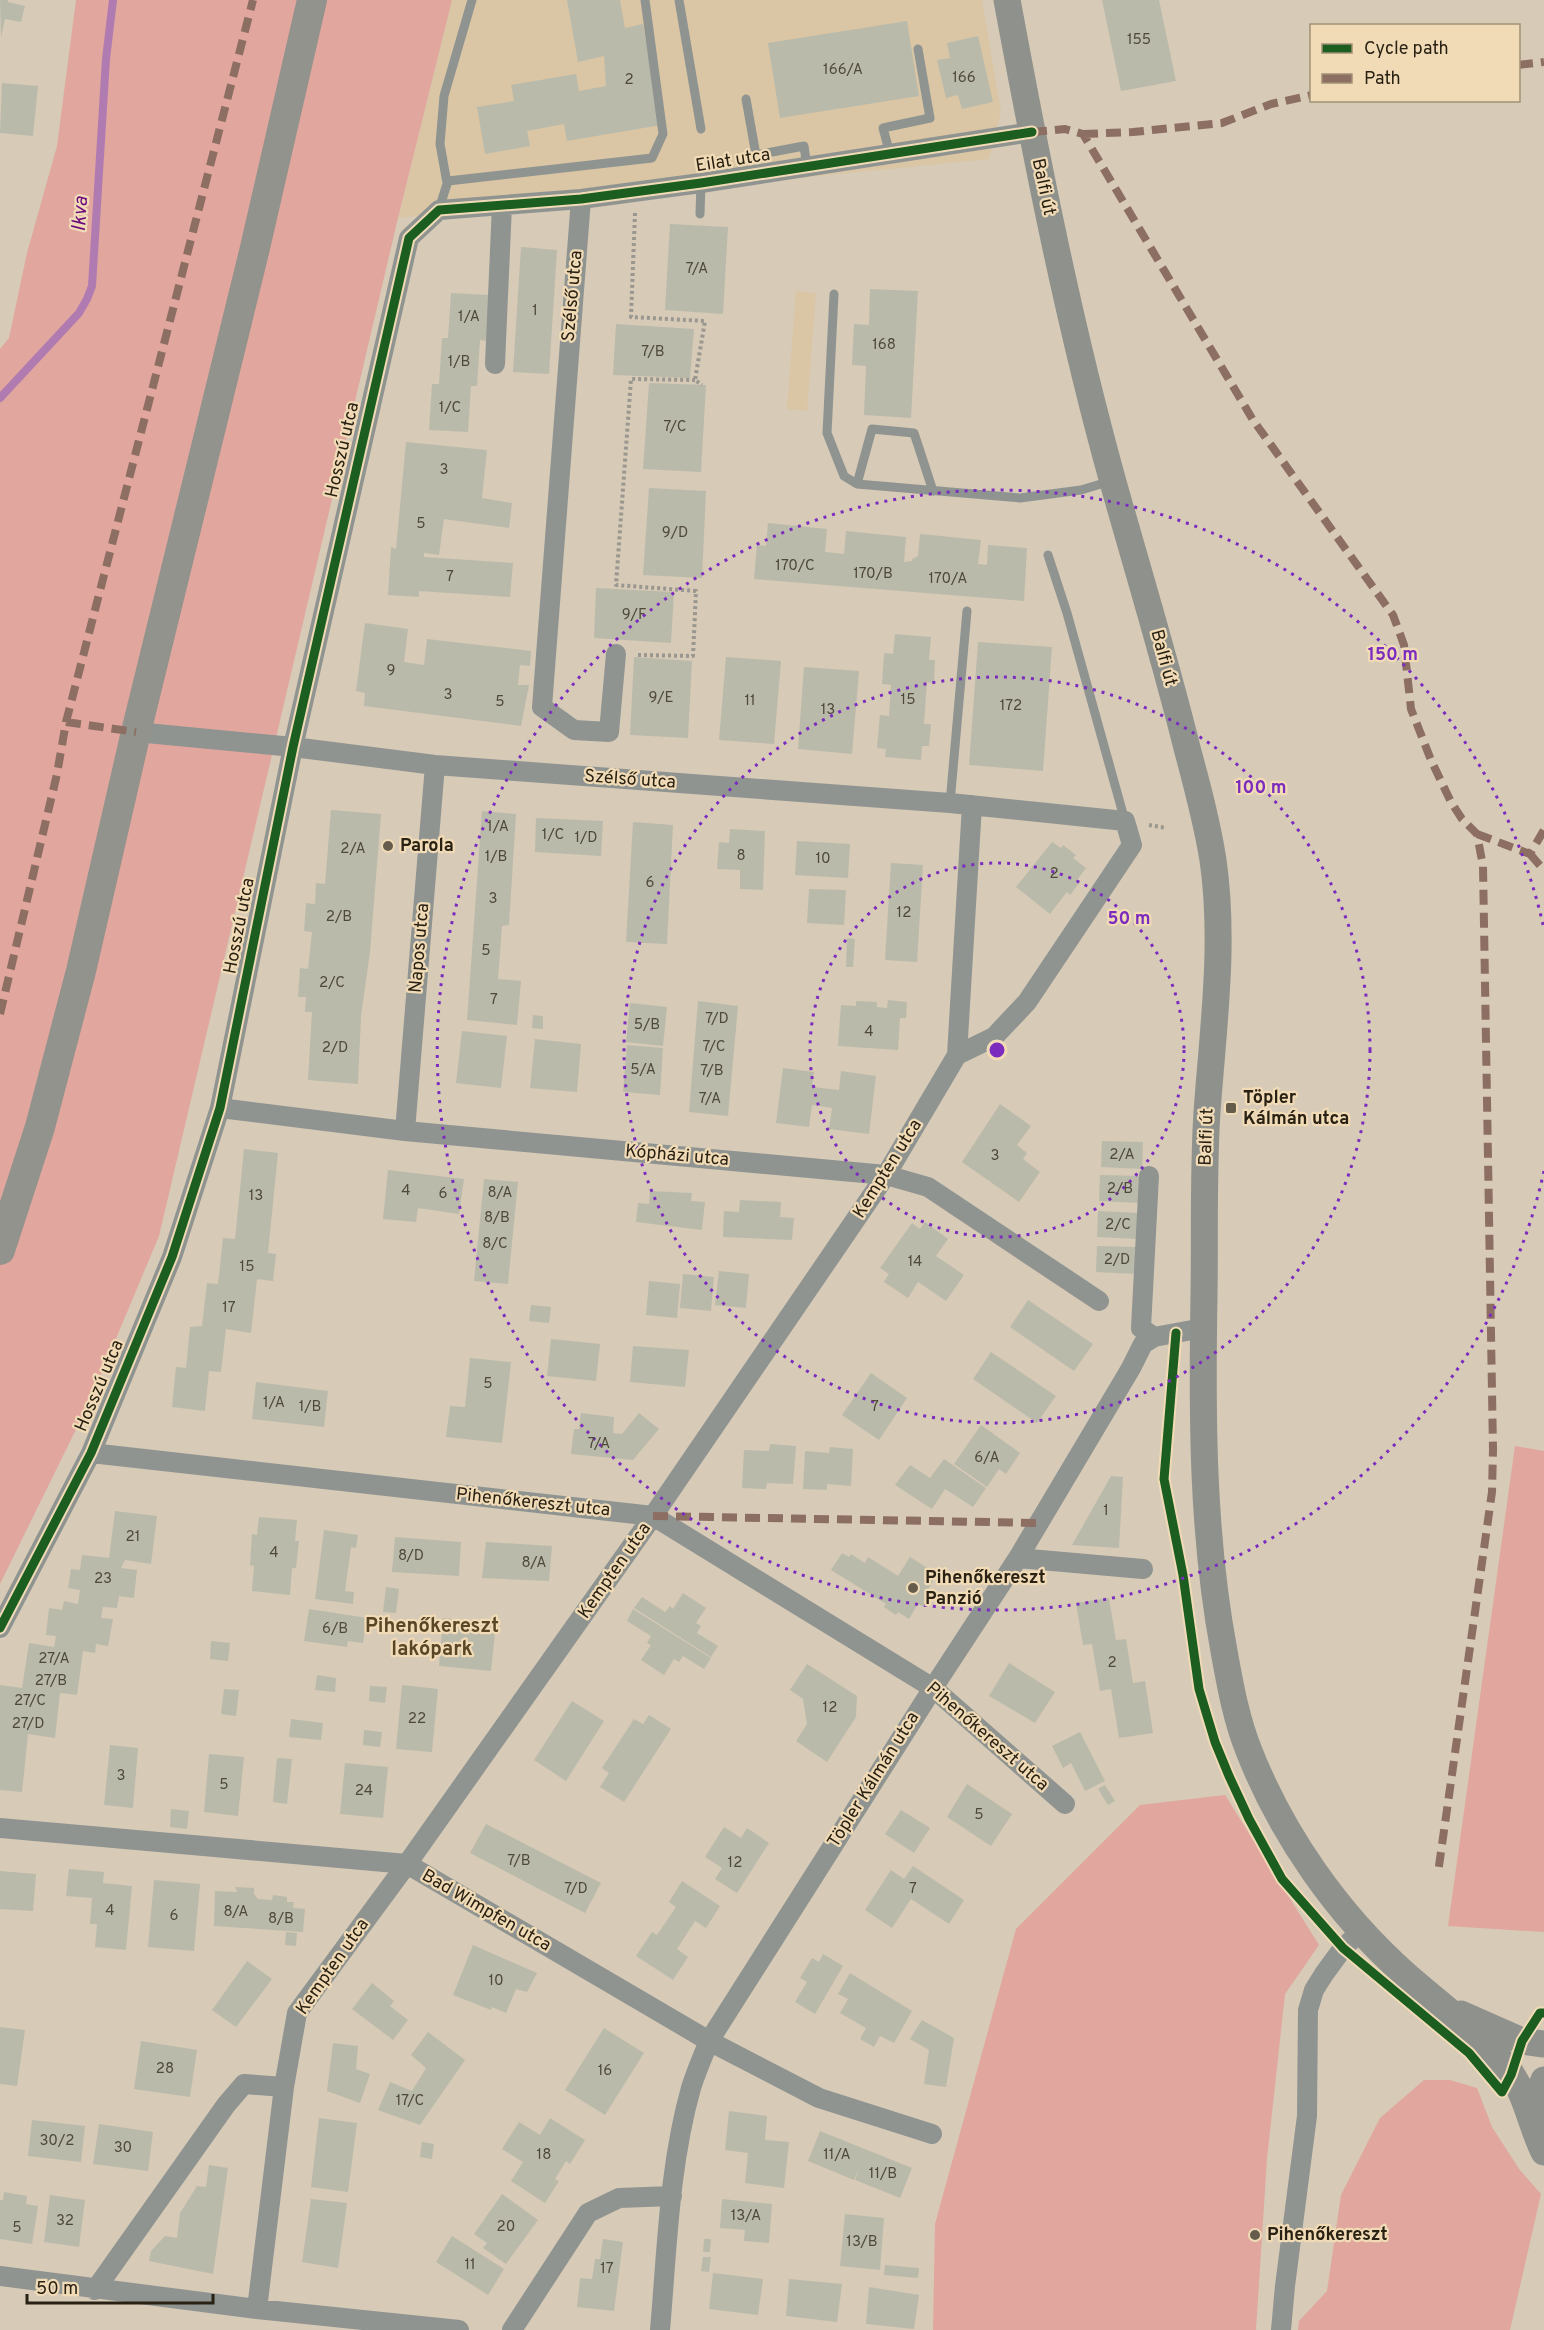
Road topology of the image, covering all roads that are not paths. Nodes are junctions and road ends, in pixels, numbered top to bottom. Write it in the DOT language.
graph roads {
  1 [pos="312,0"];
  2 [pos="472,0"];
  3 [pos="645,0"];
  4 [pos="679,0"];
  5 [pos="1007,0"];
  6 [pos="918,49"];
  7 [pos="746,99"];
  8 [pos="701,129"];
  9 [pos="1032,132"];
  10 [pos="890,154"];
  11 [pos="807,167"];
  12 [pos="447,183"];
  13 [pos="701,183"];
  14 [pos="581,199"];
  15 [pos="502,205"];
  16 [pos="439,210"];
  17 [pos="700,214"];
  18 [pos="834,294"];
  19 [pos="495,364"];
  20 [pos="1113,481"];
  21 [pos="857,484"];
  22 [pos="933,491"];
  23 [pos="1048,555"];
  24 [pos="967,610"];
  25 [pos="616,654"];
  26 [pos="136,732"];
  27 [pos="293,747"];
  28 [pos="435,765"];
  29 [pos="950,803"];
  30 [pos="972,805"];
  31 [pos="1125,821"];
  32 [pos="957,1055"];
  33 [pos="220,1108"];
  34 [pos="405,1131"];
  35 [pos="886,1175"];
  36 [pos="1149,1176"];
  37 [pos="0,1250"];
  38 [pos="1099,1301"];
  39 [pos="1203,1328"];
  40 [pos="1147,1332"];
  41 [pos="91,1453"];
  42 [pos="654,1516"];
  43 [pos="1018,1558"];
  44 [pos="1143,1569"];
  45 [pos="0,1628"];
  46 [pos="933,1688"];
  47 [pos="1065,1804"];
  48 [pos="0,1828"];
  49 [pos="407,1864"];
  50 [pos="1361,1931"];
  51 [pos="1446,2007"];
  52 [pos="709,2041"];
  53 [pos="1544,2044"];
  54 [pos="1544,2080"];
  55 [pos="284,2087"];
  56 [pos="1534,2122"];
  57 [pos="932,2134"];
  58 [pos="1544,2152"];
  59 [pos="672,2196"];
  60 [pos="0,2276"];
  61 [pos="95,2290"];
  62 [pos="257,2309"];
  63 [pos="459,2330"];
  64 [pos="512,2330"];
  65 [pos="660,2330"];
  66 [pos="1281,2330"];
  1 -- 26 [label="main road"];
  2 -- 12 [label="lane"];
  3 -- 12 [label="lane"];
  4 -- 8 [label="lane"];
  5 -- 9 [label="main road, Balfi út"];
  6 -- 10 [label="lane"];
  7 -- 11 [label="lane"];
  9 -- 10 [label="street, Eilat utca"];
  9 -- 20 [label="main road, Balfi út"];
  10 -- 11 [label="street, Eilat utca"];
  11 -- 13 [label="street, Eilat utca"];
  12 -- 16 [label="lane"];
  13 -- 14 [label="street, Eilat utca"];
  13 -- 17 [label="lane"];
  14 -- 15 [label="street, Eilat utca"];
  14 -- 25 [label="street, Szélső utca"];
  15 -- 16 [label="street, Eilat utca"];
  15 -- 19 [label="street"];
  16 -- 27 [label="street, Hosszú utca"];
  18 -- 21 [label="lane"];
  20 -- 22 [label="lane"];
  20 -- 39 [label="main road, Balfi út"];
  21 -- 22 [label="lane"];
  21 -- 22 [label="lane"];
  23 -- 31 [label="lane"];
  24 -- 29 [label="lane"];
  26 -- 27 [label="street, Szélső utca"];
  26 -- 37 [label="main road"];
  27 -- 28 [label="street, Szélső utca"];
  27 -- 33 [label="street, Hosszú utca"];
  28 -- 29 [label="street, Szélső utca"];
  28 -- 34 [label="street, Napos utca"];
  29 -- 30 [label="street, Szélső utca"];
  30 -- 31 [label="street, Szélső utca"];
  30 -- 32 [label="street, Kempten utca"];
  31 -- 32 [label="street"];
  32 -- 35 [label="street, Kempten utca"];
  33 -- 34 [label="street, Kópházi utca"];
  33 -- 41 [label="street, Hosszú utca"];
  34 -- 35 [label="street, Kópházi utca"];
  35 -- 38 [label="street, Kópházi utca"];
  35 -- 42 [label="street, Kempten utca"];
  36 -- 40 [label="street"];
  39 -- 40 [label="street"];
  39 -- 50 [label="main road, Balfi út"];
  40 -- 43 [label="street, Töpler Kálmán utca"];
  41 -- 42 [label="street, Pihenőkereszt utca"];
  41 -- 45 [label="street, Hosszú utca"];
  42 -- 46 [label="street, Pihenőkereszt utca"];
  42 -- 49 [label="street, Kempten utca"];
  43 -- 44 [label="street"];
  43 -- 46 [label="street, Töpler Kálmán utca"];
  46 -- 47 [label="street, Pihenőkereszt utca"];
  46 -- 52 [label="street, Töpler Kálmán utca"];
  48 -- 49 [label="street, Bad Wimpfen utca"];
  49 -- 52 [label="street, Bad Wimpfen utca"];
  49 -- 55 [label="street, Kempten utca"];
  50 -- 51 [label="main road, Balfi út"];
  50 -- 66 [label="street"];
  51 -- 53 [label="main road"];
  51 -- 56 [label="main road"];
  52 -- 57 [label="street, Bad Wimpfen utca"];
  52 -- 59 [label="street, Töpler Kálmán utca"];
  54 -- 56 [label="main road"];
  55 -- 61 [label="street"];
  55 -- 62 [label="street, Kempten utca"];
  56 -- 58 [label="main road"];
  59 -- 64 [label="street"];
  59 -- 65 [label="street, Töpler Kálmán utca"];
  60 -- 61 [label="street"];
  61 -- 62 [label="street"];
  62 -- 63 [label="street"];
}
